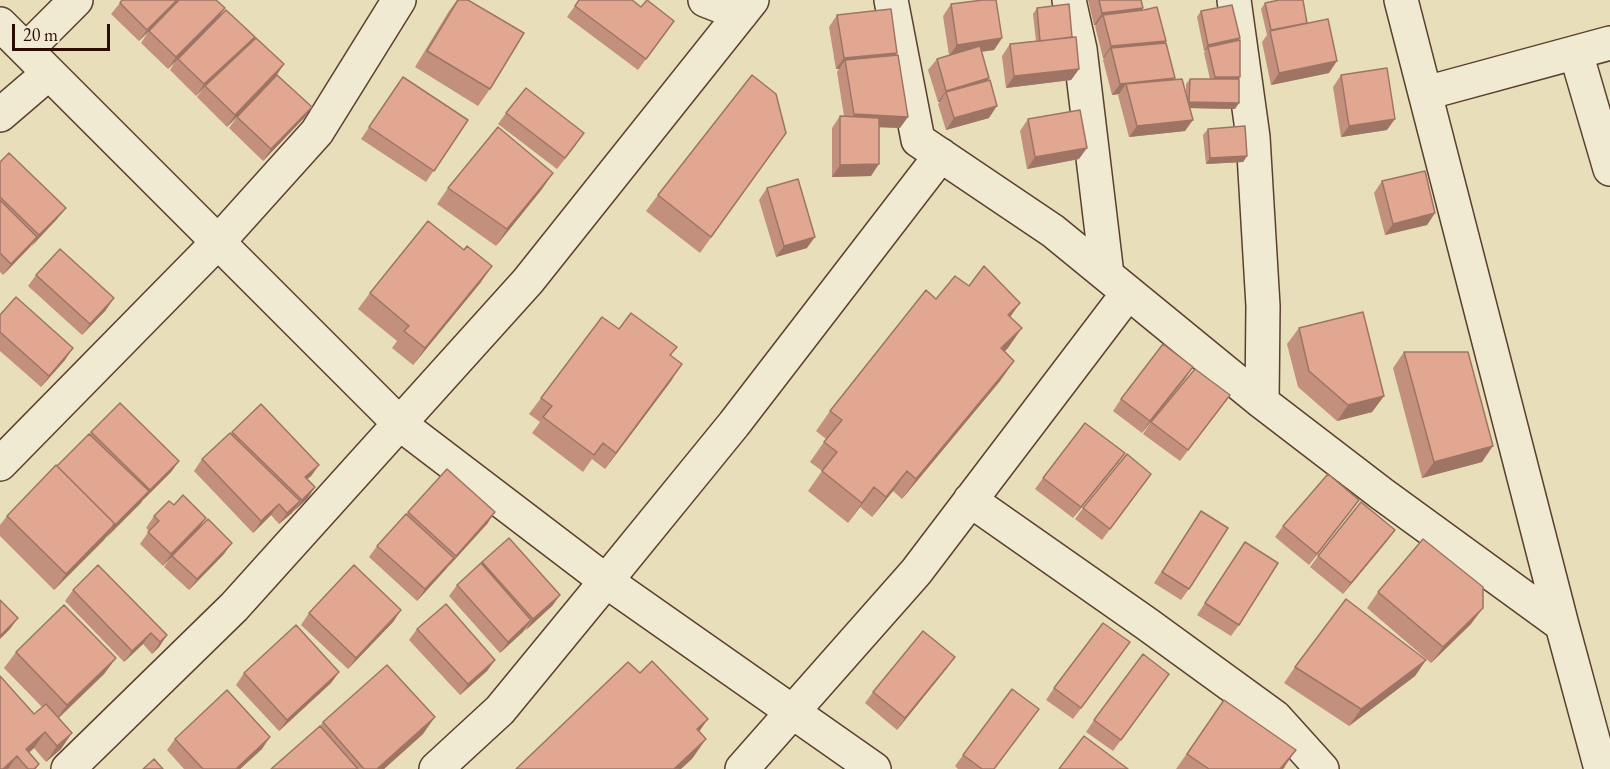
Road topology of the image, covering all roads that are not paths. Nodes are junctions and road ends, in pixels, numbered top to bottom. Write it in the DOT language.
graph roads {
  1 [pos="76,0"];
  2 [pos="399,0"];
  3 [pos="705,0"];
  4 [pos="891,0"];
  5 [pos="1070,0"];
  6 [pos="1234,0"];
  7 [pos="1401,0"];
  8 [pos="747,7"];
  9 [pos="0,24"];
  10 [pos="1610,43"];
  11 [pos="26,50"];
  12 [pos="1576,53"];
  13 [pos="49,73"];
  14 [pos="1426,93"];
  15 [pos="0,115"];
  16 [pos="941,155"];
  17 [pos="1610,169"];
  18 [pos="218,242"];
  19 [pos="1118,284"];
  20 [pos="1262,402"];
  21 [pos="400,424"];
  22 [pos="0,464"];
  23 [pos="970,500"];
  24 [pos="606,581"];
  25 [pos="1562,625"];
  26 [pos="793,712"];
  27 [pos="68,769"];
  28 [pos="436,769"];
  29 [pos="742,769"];
  30 [pos="874,769"];
  31 [pos="1322,769"];
  32 [pos="1601,769"];
  1 -- 11 [label="street"];
  2 -- 18 [label="street"];
  3 -- 8 [label="street"];
  4 -- 16 [label="street"];
  5 -- 19 [label="street"];
  6 -- 20 [label="street"];
  7 -- 14 [label="street"];
  8 -- 21 [label="street"];
  9 -- 11 [label="street"];
  10 -- 12 [label="street"];
  11 -- 13 [label="street"];
  12 -- 14 [label="street"];
  12 -- 17 [label="street"];
  13 -- 15 [label="street"];
  13 -- 18 [label="street"];
  14 -- 25 [label="street"];
  16 -- 19 [label="street"];
  16 -- 24 [label="street"];
  18 -- 21 [label="street"];
  18 -- 22 [label="street"];
  19 -- 20 [label="street"];
  19 -- 23 [label="street"];
  20 -- 25 [label="street"];
  21 -- 24 [label="street"];
  21 -- 27 [label="street"];
  23 -- 26 [label="street"];
  23 -- 31 [label="street"];
  24 -- 26 [label="street"];
  24 -- 28 [label="street"];
  25 -- 32 [label="street"];
  26 -- 29 [label="street"];
  26 -- 30 [label="street"];
}
